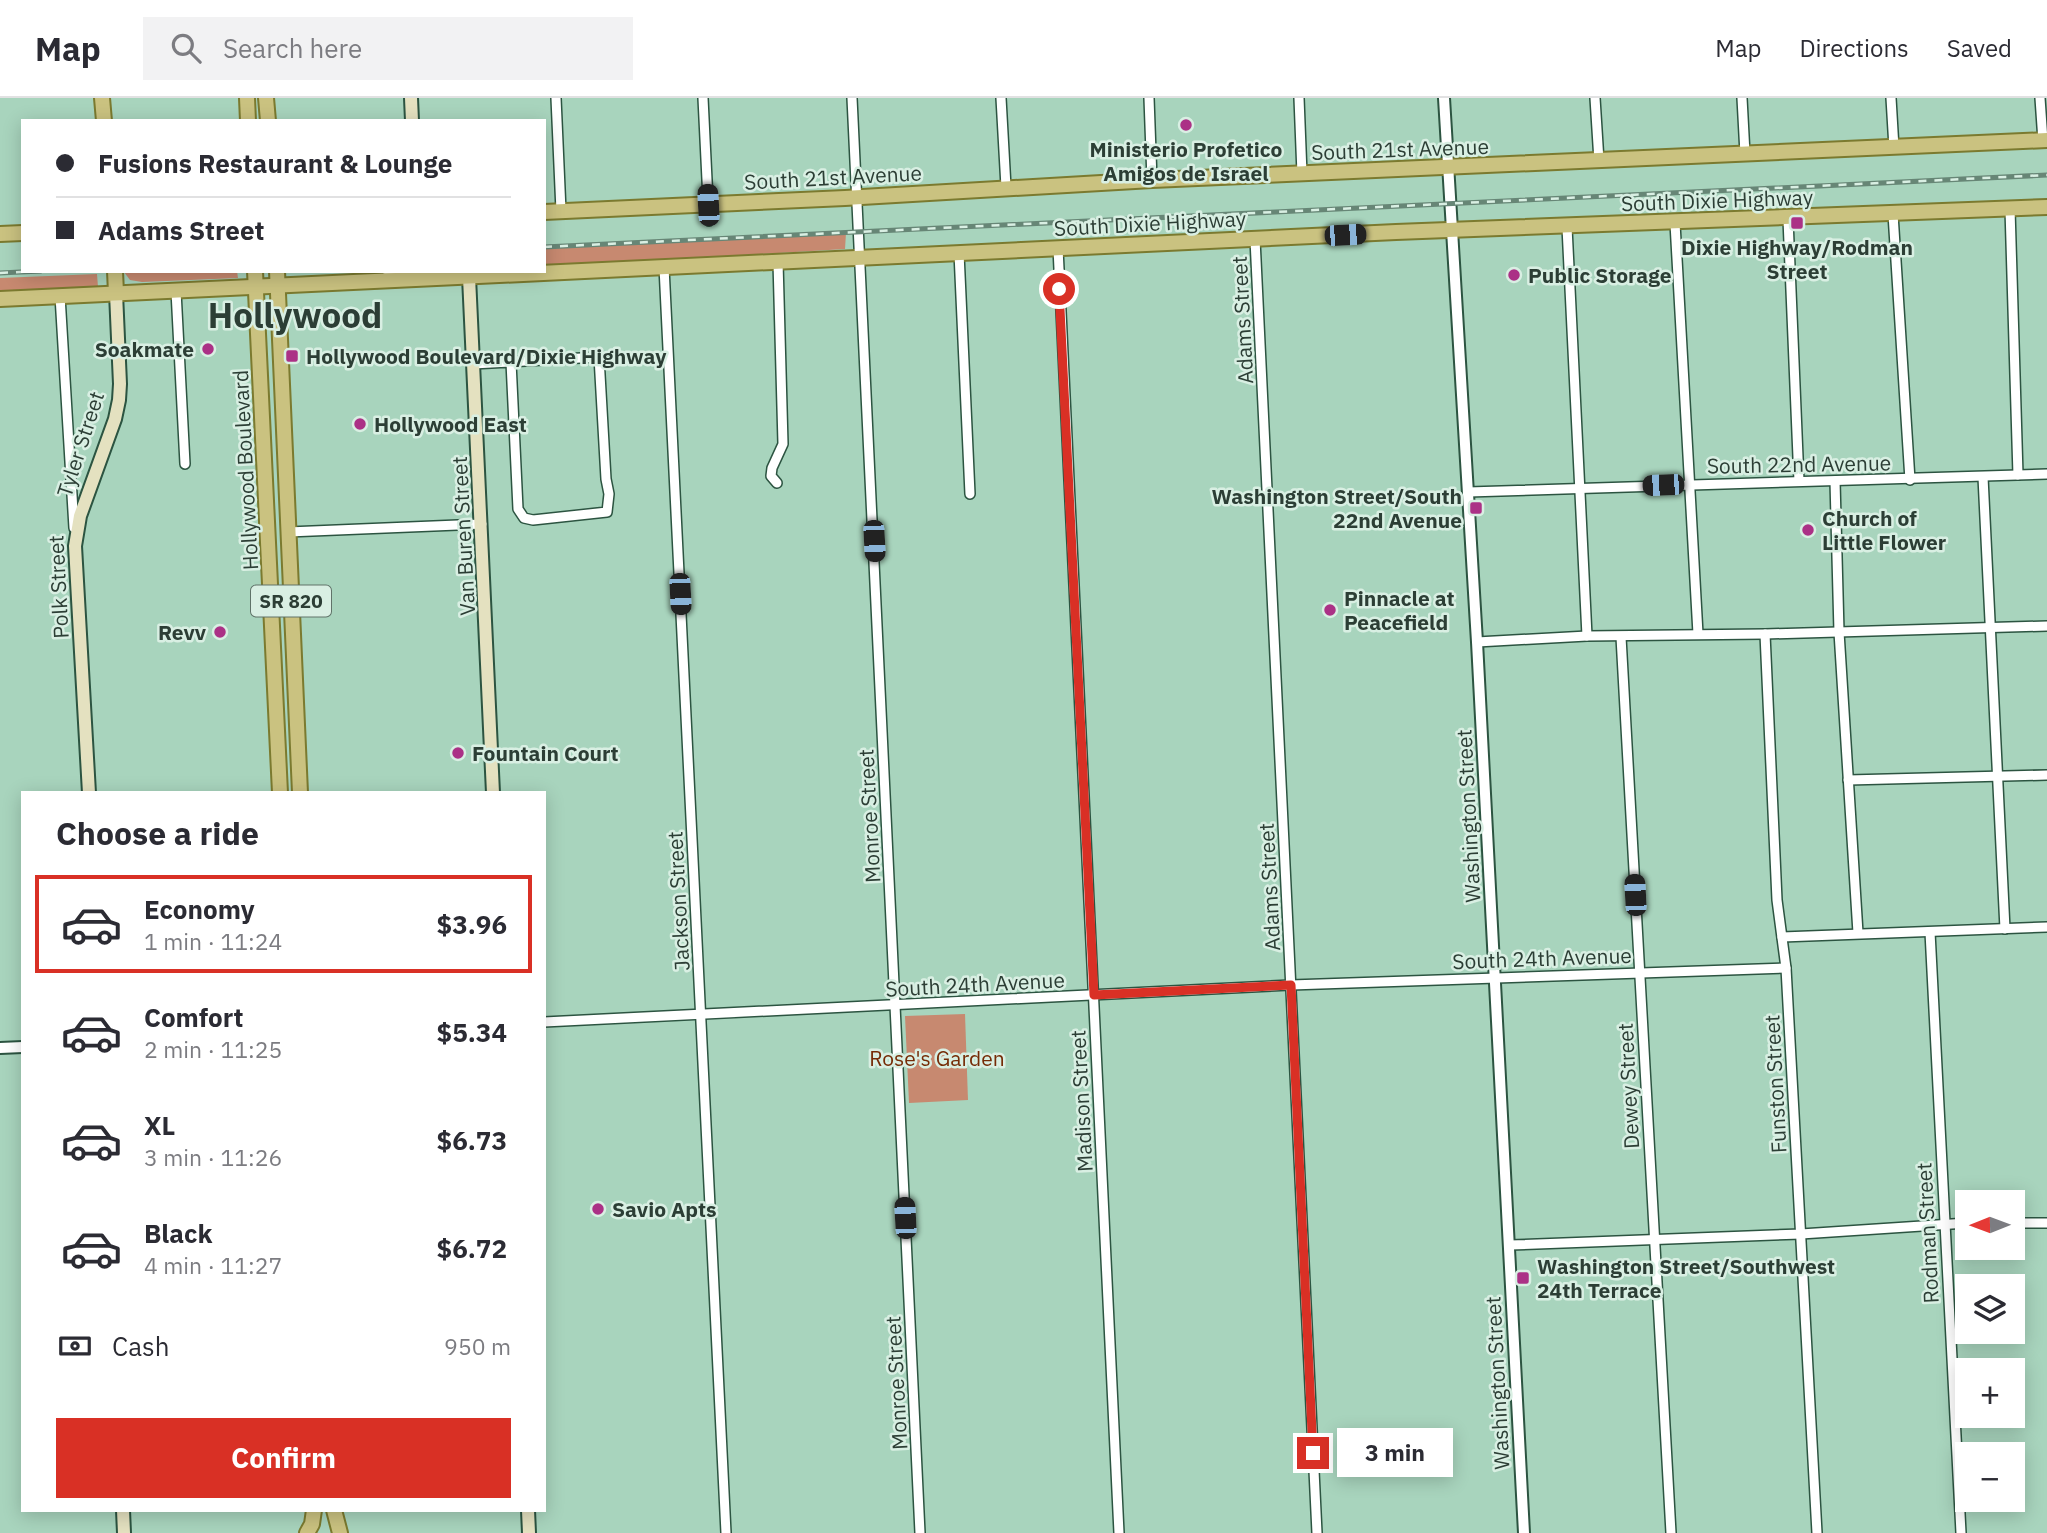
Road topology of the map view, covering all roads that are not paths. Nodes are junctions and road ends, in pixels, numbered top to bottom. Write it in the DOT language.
graph roads {
  1 [pos="102,98"];
  2 [pos="247,98"];
  3 [pos="266,98"];
  4 [pos="411,98"];
  5 [pos="556,98"];
  6 [pos="703,98"];
  7 [pos="852,98"];
  8 [pos="1001,98"];
  9 [pos="1149,98"];
  10 [pos="1298,98"];
  11 [pos="1444,98"];
  12 [pos="1595,98"];
  13 [pos="1742,98"];
  14 [pos="1891,98"];
  15 [pos="2040,98"];
  16 [pos="104,119"];
  17 [pos="248,119"];
  18 [pos="268,119"];
  19 [pos="412,119"];
  20 [pos="2045,141"];
  21 [pos="1894,148"];
  22 [pos="1745,154"];
  23 [pos="1599,161"];
  24 [pos="1449,168"];
  25 [pos="1302,174"];
  26 [pos="1152,180"];
  27 [pos="1006,187"];
  28 [pos="857,198"];
  29 [pos="708,205"];
  30 [pos="2047,207"];
  31 [pos="2010,209"];
  32 [pos="561,211"];
  33 [pos="546,212"];
  34 [pos="1893,214"];
  35 [pos="1788,219"];
  36 [pos="709,221"];
  37 [pos="1675,223"];
  38 [pos="1567,226"];
  39 [pos="1453,230"];
  40 [pos="21,233"];
  41 [pos="0,234"];
  42 [pos="1255,239"];
  43 [pos="1058,248"];
  44 [pos="959,253"];
  45 [pos="859,258"];
  46 [pos="778,262"];
  47 [pos="664,267"];
  48 [pos="546,271"];
  49 [pos="115,273"];
  50 [pos="400,273"];
  51 [pos="490,273"];
  52 [pos="461,274"];
  53 [pos="379,281"];
  54 [pos="270,283"];
  55 [pos="176,291"];
  56 [pos="116,293"];
  57 [pos="60,296"];
  58 [pos="0,299"];
  59 [pos="511,362"];
  60 [pos="473,364"];
  61 [pos="281,388"];
  62 [pos="262,394"];
  63 [pos="185,464"];
  64 [pos="2047,474"];
  65 [pos="2018,475"];
  66 [pos="1983,477"];
  67 [pos="1910,480"];
  68 [pos="1799,481"];
  69 [pos="1835,481"];
  70 [pos="777,483"];
  71 [pos="1690,484"];
  72 [pos="1580,488"];
  73 [pos="1468,492"];
  74 [pos="970,494"];
  75 [pos="482,524"];
  76 [pos="288,532"];
  77 [pos="75,546"];
  78 [pos="2047,626"];
  79 [pos="1989,628"];
  80 [pos="1839,632"];
  81 [pos="1698,634"];
  82 [pos="1765,634"];
  83 [pos="1587,636"];
  84 [pos="1621,637"];
  85 [pos="1477,642"];
  86 [pos="2047,775"];
  87 [pos="1997,777"];
  88 [pos="1848,779"];
  89 [pos="89,791"];
  90 [pos="280,791"];
  91 [pos="299,791"];
  92 [pos="494,791"];
  93 [pos="2047,927"];
  94 [pos="2005,929"];
  95 [pos="1930,932"];
  96 [pos="1858,933"];
  97 [pos="1782,937"];
  98 [pos="1786,968"];
  99 [pos="1640,972"];
  100 [pos="1496,977"];
  101 [pos="1291,985"];
  102 [pos="1094,995"];
  103 [pos="895,1005"];
  104 [pos="702,1015"];
  105 [pos="546,1023"];
  106 [pos="21,1047"];
  107 [pos="0,1048"];
  108 [pos="1943,1223"];
  109 [pos="1955,1223"];
  110 [pos="2025,1223"];
  111 [pos="2047,1223"];
  112 [pos="1801,1234"];
  113 [pos="1653,1239"];
  114 [pos="1510,1245"];
  115 [pos="122,1512"];
  116 [pos="314,1512"];
  117 [pos="335,1512"];
  118 [pos="528,1512"];
  119 [pos="124,1533"];
  120 [pos="307,1533"];
  121 [pos="340,1533"];
  122 [pos="530,1533"];
  123 [pos="726,1533"];
  124 [pos="920,1533"];
  125 [pos="1119,1533"];
  126 [pos="1317,1533"];
  127 [pos="1524,1533"];
  128 [pos="1671,1533"];
  129 [pos="1817,1533"];
  130 [pos="1961,1533"];
  1 -- 16 [label="main road"];
  2 -- 17 [label="main road"];
  3 -- 18 [label="main road"];
  4 -- 19 [label="main road"];
  5 -- 32 [label="street"];
  6 -- 29 [label="street"];
  7 -- 28 [label="street, Monroe Street"];
  8 -- 27 [label="street"];
  9 -- 26 [label="street"];
  10 -- 25 [label="street"];
  11 -- 24 [label="street, Washington Street"];
  12 -- 23 [label="street"];
  13 -- 22 [label="street"];
  14 -- 21 [label="street"];
  15 -- 20 [label="street"];
  20 -- 21 [label="main road, South 21st Avenue"];
  21 -- 22 [label="main road, South 21st Avenue"];
  22 -- 23 [label="main road, South 21st Avenue"];
  23 -- 24 [label="main road, South 21st Avenue"];
  24 -- 25 [label="main road, South 21st Avenue"];
  24 -- 39 [label="street, Washington Street"];
  25 -- 26 [label="main road, South 21st Avenue"];
  26 -- 27 [label="main road, South 21st Avenue"];
  27 -- 28 [label="main road, South 21st Avenue"];
  28 -- 29 [label="main road, South 21st Avenue"];
  28 -- 45 [label="street, Monroe Street"];
  29 -- 32 [label="main road, South 21st Avenue"];
  29 -- 36 [label="street"];
  30 -- 31 [label="main road, South Dixie Highway"];
  31 -- 34 [label="main road, South Dixie Highway"];
  31 -- 65 [label="street"];
  32 -- 33 [label="main road, South 21st Avenue"];
  34 -- 35 [label="main road, South Dixie Highway"];
  34 -- 67 [label="street"];
  35 -- 37 [label="main road, South Dixie Highway"];
  35 -- 68 [label="street"];
  37 -- 38 [label="main road, South Dixie Highway"];
  37 -- 71 [label="street"];
  38 -- 39 [label="main road, South Dixie Highway"];
  38 -- 72 [label="street"];
  39 -- 42 [label="main road, South Dixie Highway"];
  39 -- 73 [label="street, Washington Street"];
  40 -- 41 [label="main road"];
  42 -- 43 [label="main road, South Dixie Highway"];
  42 -- 101 [label="street, Adams Street"];
  43 -- 44 [label="main road, South Dixie Highway"];
  43 -- 102 [label="street, Madison Street"];
  44 -- 45 [label="main road, South Dixie Highway"];
  44 -- 74 [label="street"];
  45 -- 46 [label="main road, South Dixie Highway"];
  45 -- 103 [label="street, Monroe Street"];
  46 -- 47 [label="main road, South Dixie Highway"];
  46 -- 70 [label="street"];
  47 -- 48 [label="main road, South Dixie Highway"];
  47 -- 104 [label="street, Jackson Street"];
  49 -- 56 [label="main road, Tyler Street"];
  50 -- 53 [label="main road"];
  51 -- 52 [label="main road, South Dixie Highway"];
  52 -- 53 [label="main road, South Dixie Highway"];
  52 -- 60 [label="main road, Van Buren Street"];
  53 -- 54 [label="main road, South Dixie Highway"];
  54 -- 55 [label="main road, South Dixie Highway"];
  54 -- 61 [label="main road, Hollywood Boulevard / SR 820"];
  54 -- 62 [label="main road, Hollywood Boulevard / SR 820"];
  55 -- 56 [label="main road, South Dixie Highway"];
  55 -- 63 [label="street"];
  56 -- 57 [label="main road, South Dixie Highway"];
  56 -- 77 [label="main road, Tyler Street"];
  57 -- 58 [label="main road, South Dixie Highway"];
  57 -- 77 [label="street, Polk Street"];
  59 -- 59 [label="street"];
  59 -- 60 [label="street"];
  60 -- 75 [label="main road, Van Buren Street"];
  61 -- 62 [label="main road"];
  61 -- 76 [label="main road, Hollywood Boulevard / SR 820"];
  62 -- 90 [label="main road, Hollywood Boulevard / SR 820"];
  64 -- 65 [label="street, South 22nd Avenue"];
  65 -- 66 [label="street, South 22nd Avenue"];
  66 -- 67 [label="street, South 22nd Avenue"];
  66 -- 79 [label="street"];
  67 -- 69 [label="street, South 22nd Avenue"];
  68 -- 69 [label="street, South 22nd Avenue"];
  68 -- 71 [label="street, South 22nd Avenue"];
  69 -- 80 [label="street"];
  71 -- 72 [label="street, South 22nd Avenue"];
  71 -- 81 [label="street"];
  72 -- 73 [label="street, South 22nd Avenue"];
  72 -- 83 [label="street"];
  73 -- 85 [label="street, Washington Street"];
  75 -- 76 [label="street"];
  75 -- 92 [label="main road, Van Buren Street"];
  76 -- 91 [label="main road, Hollywood Boulevard / SR 820"];
  77 -- 89 [label="main road, Polk Street"];
  78 -- 79 [label="street"];
  79 -- 80 [label="street"];
  79 -- 87 [label="street"];
  80 -- 82 [label="street"];
  80 -- 88 [label="street"];
  81 -- 82 [label="street"];
  81 -- 84 [label="street"];
  82 -- 97 [label="street, Funston Street"];
  83 -- 84 [label="street"];
  83 -- 85 [label="street"];
  84 -- 99 [label="street, Dewey Street"];
  85 -- 100 [label="street, Washington Street"];
  86 -- 87 [label="street"];
  87 -- 88 [label="street"];
  87 -- 94 [label="street"];
  88 -- 96 [label="street"];
  93 -- 94 [label="street"];
  94 -- 95 [label="street"];
  95 -- 96 [label="street"];
  95 -- 108 [label="street, Rodman Street"];
  96 -- 97 [label="street"];
  97 -- 98 [label="street, Funston Street"];
  98 -- 99 [label="street, South 24th Avenue"];
  98 -- 112 [label="street, Funston Street"];
  99 -- 100 [label="street, South 24th Avenue"];
  99 -- 113 [label="street, Dewey Street"];
  100 -- 101 [label="street, South 24th Avenue"];
  100 -- 114 [label="street, Washington Street"];
  101 -- 102 [label="street, South 24th Avenue"];
  101 -- 126 [label="street, Adams Street"];
  102 -- 103 [label="street, South 24th Avenue"];
  102 -- 125 [label="street, Madison Street"];
  103 -- 104 [label="street, South 24th Avenue"];
  103 -- 124 [label="street, Monroe Street"];
  104 -- 105 [label="street, South 24th Avenue"];
  104 -- 123 [label="street, Jackson Street"];
  106 -- 107 [label="street"];
  108 -- 109 [label="street"];
  108 -- 112 [label="street"];
  108 -- 130 [label="street, Rodman Street"];
  110 -- 111 [label="street"];
  112 -- 113 [label="street"];
  112 -- 129 [label="street, Funston Street"];
  113 -- 114 [label="street"];
  113 -- 128 [label="street, Dewey Street"];
  114 -- 127 [label="street, Washington Street"];
  115 -- 119 [label="main road"];
  116 -- 120 [label="main road"];
  117 -- 121 [label="main road"];
  118 -- 122 [label="main road"];
}
